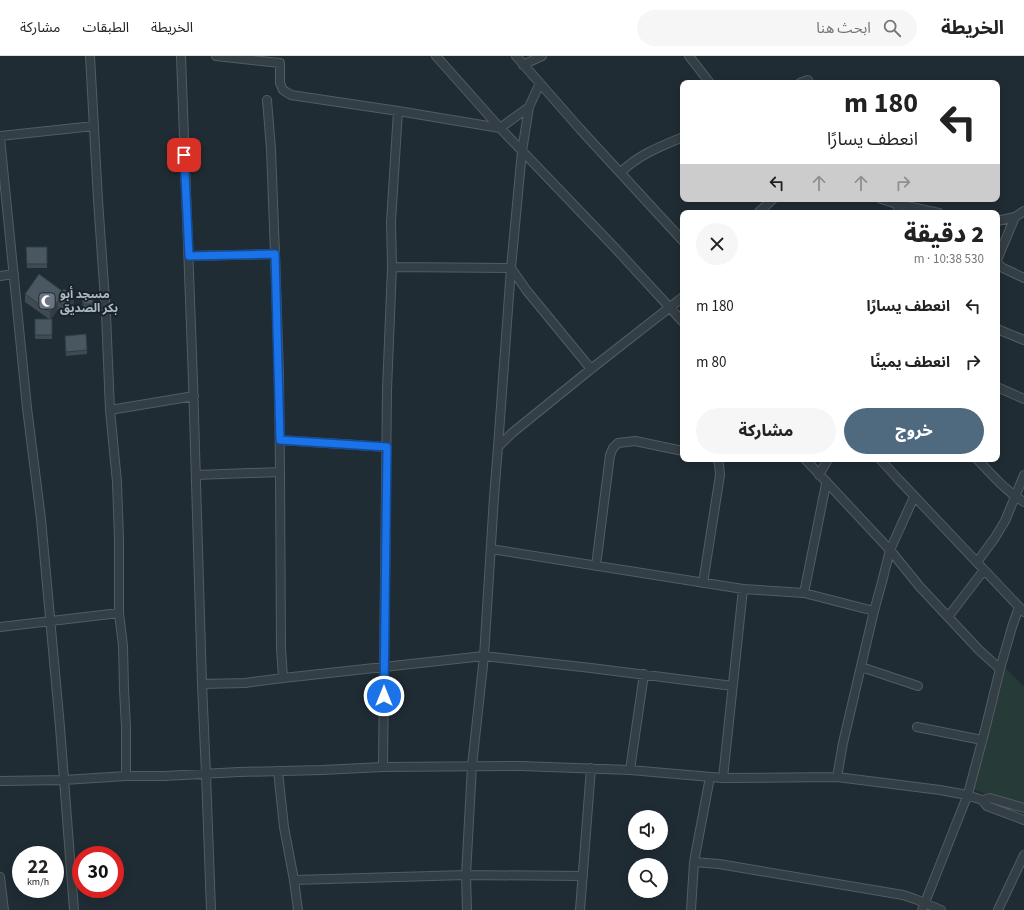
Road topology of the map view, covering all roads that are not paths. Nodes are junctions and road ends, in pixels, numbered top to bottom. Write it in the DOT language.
graph roads {
  1 [pos="90,56"];
  2 [pos="181,56"];
  3 [pos="216,56"];
  4 [pos="436,56"];
  5 [pos="516,56"];
  6 [pos="542,56"];
  7 [pos="689,56"];
  8 [pos="245,58"];
  9 [pos="280,60"];
  10 [pos="523,65"];
  11 [pos="708,80"];
  12 [pos="540,83"];
  13 [pos="267,100"];
  14 [pos="529,107"];
  15 [pos="398,111"];
  16 [pos="94,126"];
  17 [pos="500,128"];
  18 [pos="0,137"];
  19 [pos="680,139"];
  20 [pos="522,150"];
  21 [pos="621,172"];
  22 [pos="770,202"];
  23 [pos="891,202"];
  24 [pos="897,204"];
  25 [pos="761,210"];
  26 [pos="898,210"];
  27 [pos="925,210"];
  28 [pos="1021,215"];
  29 [pos="1000,220"];
  30 [pos="680,238"];
  31 [pos="275,254"];
  32 [pos="1000,255"];
  33 [pos="189,256"];
  34 [pos="392,267"];
  35 [pos="1000,267"];
  36 [pos="511,268"];
  37 [pos="14,274"];
  38 [pos="0,276"];
  39 [pos="1024,278"];
  40 [pos="680,300"];
  41 [pos="670,308"];
  42 [pos="680,319"];
  43 [pos="1000,330"];
  44 [pos="1024,340"];
  45 [pos="591,369"];
  46 [pos="1000,389"];
  47 [pos="194,396"];
  48 [pos="1024,399"];
  49 [pos="110,410"];
  50 [pos="280,440"];
  51 [pos="387,447"];
  52 [pos="498,447"];
  53 [pos="680,450"];
  54 [pos="718,462"];
  55 [pos="808,462"];
  56 [pos="826,462"];
  57 [pos="883,462"];
  58 [pos="980,462"];
  59 [pos="280,472"];
  60 [pos="196,475"];
  61 [pos="819,475"];
  62 [pos="1024,475"];
  63 [pos="826,484"];
  64 [pos="914,496"];
  65 [pos="1015,496"];
  66 [pos="1024,502"];
  67 [pos="491,549"];
  68 [pos="890,550"];
  69 [pos="977,562"];
  70 [pos="596,566"];
  71 [pos="984,570"];
  72 [pos="703,583"];
  73 [pos="743,589"];
  74 [pos="804,593"];
  75 [pos="1022,610"];
  76 [pos="874,611"];
  77 [pos="119,613"];
  78 [pos="948,617"];
  79 [pos="50,621"];
  80 [pos="0,627"];
  81 [pos="484,656"];
  82 [pos="384,667"];
  83 [pos="861,667"];
  84 [pos="1000,669"];
  85 [pos="644,674"];
  86 [pos="283,678"];
  87 [pos="202,684"];
  88 [pos="732,686"];
  89 [pos="918,686"];
  90 [pos="916,727"];
  91 [pos="982,740"];
  92 [pos="472,766"];
  93 [pos="383,767"];
  94 [pos="592,768"];
  95 [pos="630,770"];
  96 [pos="278,771"];
  97 [pos="206,774"];
  98 [pos="126,776"];
  99 [pos="710,777"];
  100 [pos="837,777"];
  101 [pos="723,778"];
  102 [pos="64,780"];
  103 [pos="0,781"];
  104 [pos="967,795"];
  105 [pos="982,800"];
  106 [pos="1024,808"];
  107 [pos="1024,820"];
  108 [pos="1024,855"];
  109 [pos="694,862"];
  110 [pos="466,875"];
  111 [pos="583,876"];
  112 [pos="0,877"];
  113 [pos="294,880"];
  114 [pos="924,906"];
  115 [pos="4,910"];
  116 [pos="74,910"];
  117 [pos="211,910"];
  118 [pos="298,910"];
  119 [pos="467,910"];
  120 [pos="580,910"];
  121 [pos="691,910"];
  122 [pos="941,910"];
  123 [pos="998,910"];
  1 -- 16 [label="street"];
  2 -- 33 [label="street"];
  3 -- 8 [label="street"];
  4 -- 17 [label="street"];
  5 -- 10 [label="street"];
  6 -- 10 [label="street"];
  7 -- 11 [label="street"];
  8 -- 9 [label="street"];
  9 -- 15 [label="street"];
  10 -- 12 [label="street"];
  12 -- 14 [label="street"];
  12 -- 21 [label="street"];
  13 -- 31 [label="street"];
  14 -- 17 [label="street"];
  14 -- 20 [label="street"];
  15 -- 17 [label="street"];
  15 -- 34 [label="street"];
  16 -- 18 [label="street"];
  16 -- 49 [label="street"];
  17 -- 20 [label="street"];
  18 -- 37 [label="street"];
  19 -- 21 [label="street"];
  20 -- 36 [label="street"];
  20 -- 41 [label="street"];
  21 -- 30 [label="street"];
  22 -- 25 [label="street"];
  23 -- 24 [label="street"];
  24 -- 26 [label="street"];
  24 -- 27 [label="street"];
  28 -- 29 [label="street"];
  28 -- 32 [label="street"];
  31 -- 33 [label="street"];
  31 -- 50 [label="street"];
  33 -- 47 [label="street"];
  34 -- 36 [label="street"];
  34 -- 51 [label="street"];
  35 -- 39 [label="street"];
  36 -- 45 [label="street"];
  36 -- 52 [label="street"];
  37 -- 38 [label="street"];
  37 -- 79 [label="street"];
  40 -- 41 [label="street"];
  41 -- 42 [label="street"];
  41 -- 45 [label="street"];
  43 -- 44 [label="street"];
  45 -- 52 [label="street"];
  46 -- 48 [label="street"];
  47 -- 49 [label="street"];
  47 -- 60 [label="street"];
  49 -- 77 [label="street"];
  50 -- 51 [label="street"];
  50 -- 59 [label="street"];
  51 -- 82 [label="street"];
  52 -- 67 [label="street"];
  53 -- 70 [label="street"];
  54 -- 72 [label="street"];
  55 -- 61 [label="street"];
  56 -- 61 [label="street"];
  57 -- 64 [label="street"];
  58 -- 65 [label="street"];
  59 -- 60 [label="street"];
  59 -- 86 [label="street"];
  60 -- 87 [label="street"];
  61 -- 63 [label="street"];
  62 -- 65 [label="street"];
  63 -- 68 [label="street"];
  63 -- 74 [label="street"];
  64 -- 68 [label="street"];
  64 -- 69 [label="street"];
  65 -- 66 [label="street"];
  65 -- 69 [label="street"];
  67 -- 70 [label="street"];
  67 -- 81 [label="street"];
  68 -- 76 [label="street"];
  68 -- 78 [label="street"];
  69 -- 71 [label="street"];
  70 -- 72 [label="street"];
  71 -- 75 [label="street"];
  71 -- 78 [label="street"];
  72 -- 73 [label="street"];
  73 -- 74 [label="street"];
  73 -- 88 [label="street"];
  74 -- 76 [label="street"];
  75 -- 84 [label="street"];
  76 -- 83 [label="street"];
  77 -- 79 [label="street"];
  77 -- 98 [label="street"];
  78 -- 84 [label="street"];
  79 -- 80 [label="street"];
  79 -- 102 [label="street"];
  81 -- 82 [label="street"];
  81 -- 85 [label="street"];
  81 -- 92 [label="street"];
  82 -- 86 [label="street"];
  82 -- 93 [label="street"];
  83 -- 89 [label="street"];
  83 -- 100 [label="street"];
  84 -- 91 [label="street"];
  85 -- 88 [label="street"];
  85 -- 95 [label="street"];
  86 -- 87 [label="street"];
  87 -- 97 [label="street"];
  88 -- 101 [label="street"];
  90 -- 91 [label="street"];
  91 -- 104 [label="street"];
  92 -- 93 [label="street"];
  92 -- 94 [label="street"];
  92 -- 110 [label="street"];
  93 -- 96 [label="street"];
  94 -- 95 [label="street"];
  94 -- 111 [label="street"];
  95 -- 99 [label="street"];
  96 -- 97 [label="street"];
  96 -- 113 [label="street"];
  97 -- 98 [label="street"];
  97 -- 117 [label="street"];
  98 -- 102 [label="street"];
  99 -- 101 [label="street"];
  99 -- 109 [label="street"];
  100 -- 101 [label="street"];
  100 -- 104 [label="street"];
  102 -- 103 [label="street"];
  102 -- 116 [label="street"];
  104 -- 105 [label="street"];
  104 -- 114 [label="street"];
  105 -- 106 [label="street"];
  105 -- 107 [label="street"];
  108 -- 123 [label="street"];
  109 -- 114 [label="street"];
  109 -- 121 [label="street"];
  110 -- 111 [label="street"];
  110 -- 113 [label="street"];
  110 -- 119 [label="street"];
  111 -- 120 [label="street"];
  112 -- 115 [label="street"];
  113 -- 118 [label="street"];
  114 -- 122 [label="street"];
}
